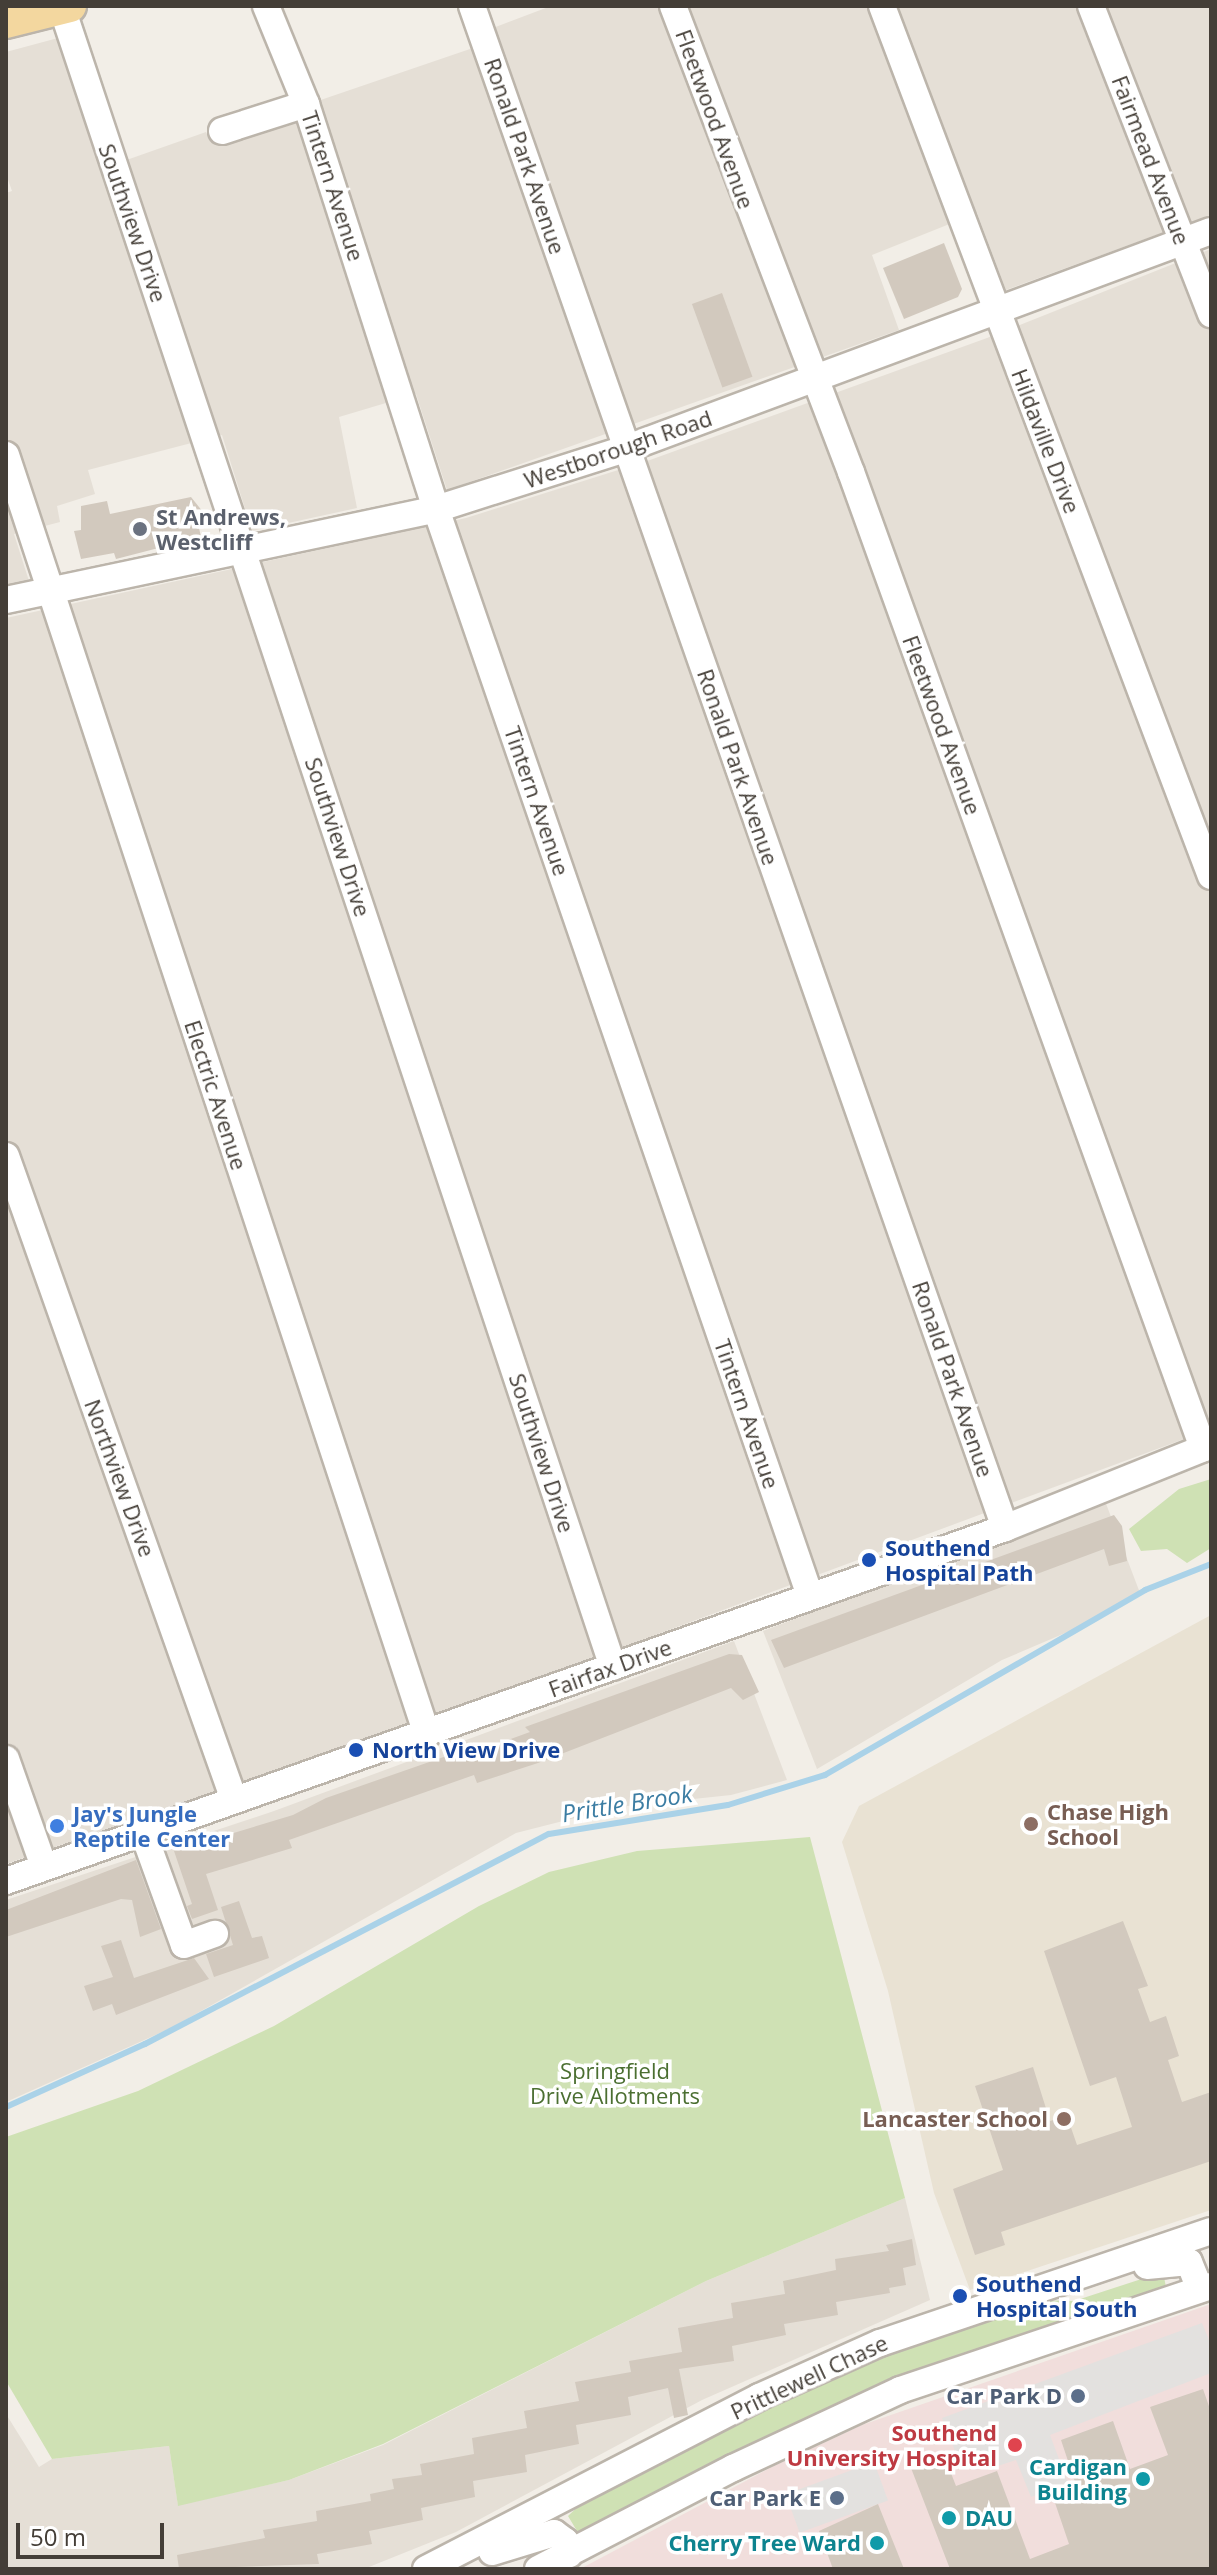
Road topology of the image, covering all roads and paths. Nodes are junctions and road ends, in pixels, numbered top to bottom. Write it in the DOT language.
graph roads {
  1 [pos="266,6"];
  2 [pos="472,6"];
  3 [pos="673,6"];
  4 [pos="882,6"];
  5 [pos="1091,6"];
  6 [pos="66,7"];
  7 [pos="6,22"];
  8 [pos="306,104"];
  9 [pos="222,131"];
  10 [pos="1211,231"];
  11 [pos="1182,241"];
  12 [pos="997,311"];
  13 [pos="1211,314"];
  14 [pos="812,380"];
  15 [pos="625,449"];
  16 [pos="6,455"];
  17 [pos="436,509"];
  18 [pos="243,550"];
  19 [pos="50,591"];
  20 [pos="6,600"];
  21 [pos="1211,876"];
  22 [pos="6,1156"];
  23 [pos="1207,1446"];
  24 [pos="1005,1528"];
  25 [pos="810,1596"];
  26 [pos="613,1667"];
  27 [pos="427,1735"];
  28 [pos="6,1759"];
  29 [pos="234,1800"];
  30 [pos="143,1832"];
  31 [pos="44,1867"];
  32 [pos="6,1881"];
  33 [pos="215,1934"];
  34 [pos="1211,2231"];
  35 [pos="1178,2260"];
  36 [pos="1039,2289"];
  37 [pos="1198,2290"];
  38 [pos="564,2501"];
  39 [pos="548,2534"];
  40 [pos="554,2561"];
  41 [pos="430,2567"];
  1 -- 8 [label="street, Tintern Avenue"];
  2 -- 15 [label="street, Ronald Park Avenue"];
  3 -- 14 [label="street, Fleetwood Avenue"];
  4 -- 12 [label="street, Hildaville Drive"];
  5 -- 11 [label="street, Fairmead Avenue"];
  6 -- 7 [label="main road"];
  6 -- 18 [label="street, Southview Drive"];
  8 -- 9 [label="street"];
  8 -- 17 [label="street, Tintern Avenue"];
  10 -- 11 [label="street, Westborough Road"];
  11 -- 12 [label="street, Westborough Road"];
  11 -- 13 [label="street, Fairmead Avenue"];
  12 -- 14 [label="street, Westborough Road"];
  12 -- 21 [label="street, Hildaville Drive"];
  14 -- 15 [label="street, Westborough Road"];
  14 -- 23 [label="street, Fleetwood Avenue"];
  15 -- 17 [label="street, Westborough Road"];
  15 -- 24 [label="street, Ronald Park Avenue"];
  16 -- 19 [label="street, Electric Avenue"];
  17 -- 18 [label="street, Westborough Road"];
  17 -- 25 [label="street, Tintern Avenue"];
  18 -- 19 [label="street, Westborough Road"];
  18 -- 26 [label="street, Southview Drive"];
  19 -- 20 [label="street, Westborough Road"];
  19 -- 27 [label="street, Electric Avenue"];
  22 -- 29 [label="street, Northview Drive"];
  23 -- 24 [label="street, Fairfax Drive"];
  24 -- 25 [label="street, Fairfax Drive"];
  25 -- 26 [label="street, Fairfax Drive"];
  26 -- 27 [label="street, Fairfax Drive"];
  27 -- 29 [label="street, Fairfax Drive"];
  28 -- 31 [label="street"];
  29 -- 30 [label="street, Fairfax Drive"];
  30 -- 31 [label="street, Fairfax Drive"];
  30 -- 33 [label="street"];
  31 -- 32 [label="street, Fairfax Drive"];
  34 -- 35 [label="street"];
  34 -- 36 [label="street, Prittlewell Chase"];
  35 -- 36 [label="street"];
  35 -- 37 [label="street"];
  36 -- 38 [label="street, Prittlewell Chase"];
  37 -- 40 [label="street"];
  38 -- 39 [label="street"];
  38 -- 41 [label="street, Prittlewell Chase"];
  39 -- 40 [label="street"];
  39 -- 41 [label="street"];
}
